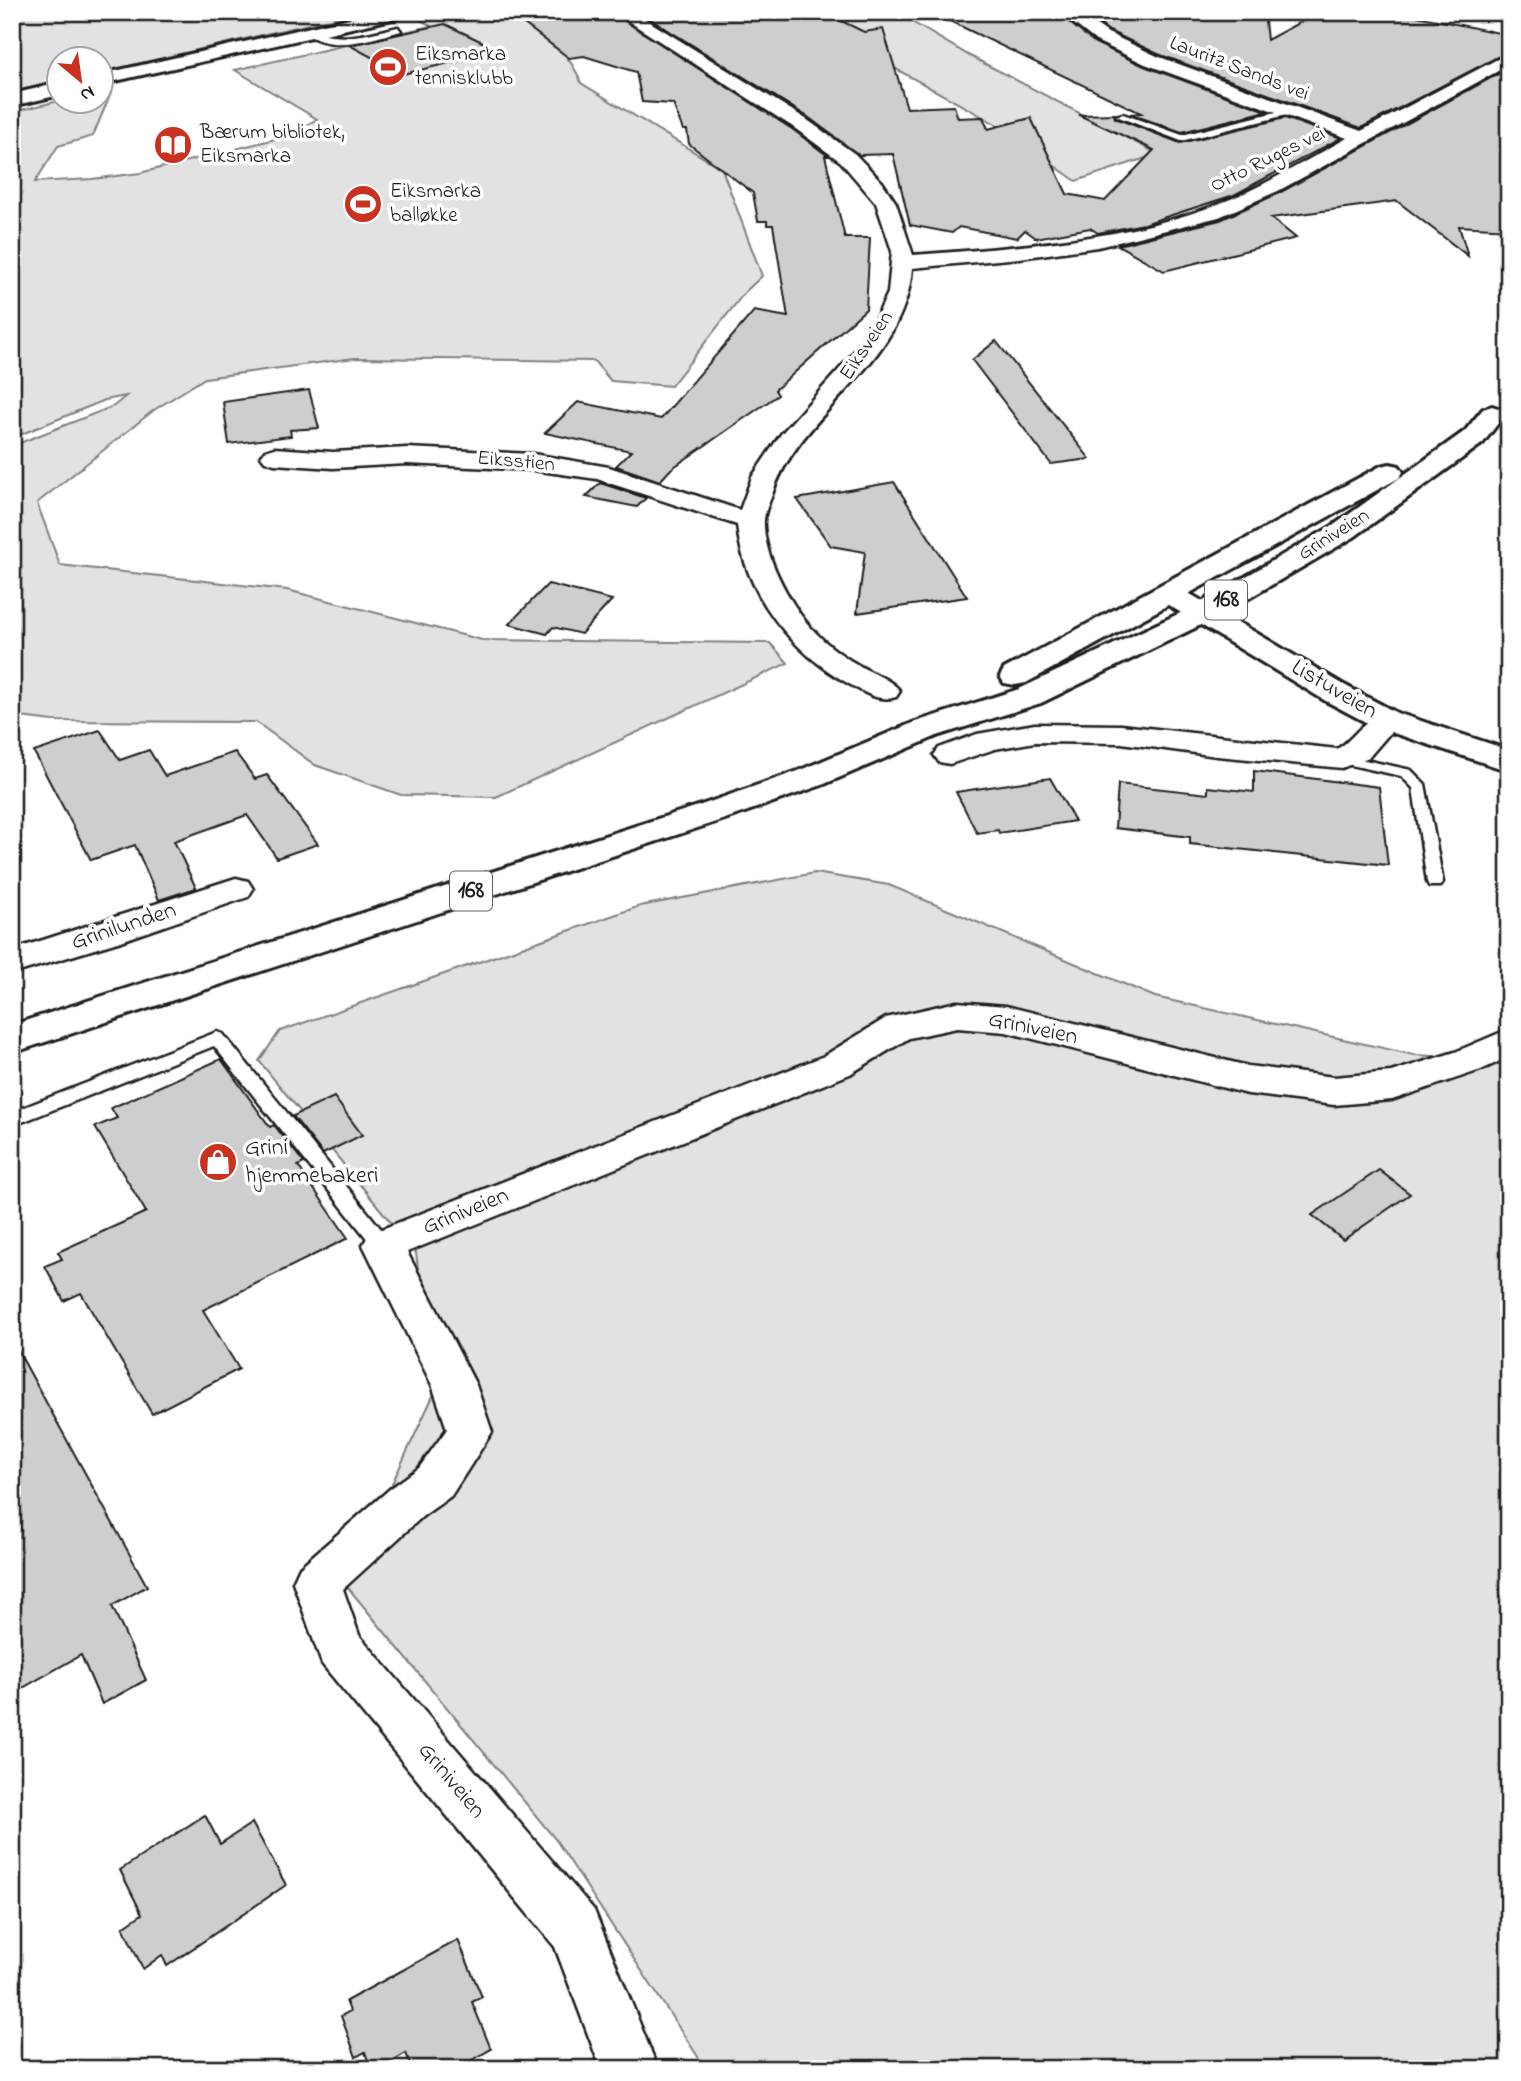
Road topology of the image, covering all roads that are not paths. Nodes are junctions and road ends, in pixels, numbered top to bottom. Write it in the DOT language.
graph roads {
  1 [pos="622,12"];
  2 [pos="1067,12"];
  3 [pos="400,21"];
  4 [pos="1509,58"];
  5 [pos="116,76"];
  6 [pos="46,92"];
  7 [pos="12,100"];
  8 [pos="1288,111"];
  9 [pos="1120,116"];
  10 [pos="1363,138"];
  11 [pos="904,262"];
  12 [pos="1500,407"];
  13 [pos="274,456"];
  14 [pos="750,520"];
  15 [pos="1170,594"];
  16 [pos="1203,613"];
  17 [pos="885,691"];
  18 [pos="1386,720"];
  19 [pos="926,729"];
  20 [pos="950,755"];
  21 [pos="1342,759"];
  22 [pos="1509,761"];
  23 [pos="1435,882"];
  24 [pos="236,890"];
  25 [pos="12,962"];
  26 [pos="12,1039"];
  27 [pos="1509,1042"];
  28 [pos="12,1119"];
  29 [pos="383,1245"];
  30 [pos="630,2069"];
  1 -- 11 [label="street, Eiksveien"];
  2 -- 8 [label="street, Lauritz Sands vei"];
  3 -- 5 [label="main road"];
  4 -- 10 [label="street, Otto Ruges vei"];
  6 -- 7 [label="main road"];
  8 -- 9 [label="lane"];
  8 -- 10 [label="street, Lauritz Sands vei"];
  10 -- 11 [label="street, Otto Ruges vei"];
  11 -- 14 [label="street, Eiksveien"];
  12 -- 15 [label="main road, Griniveien / 168"];
  12 -- 16 [label="main road, Griniveien / 168"];
  13 -- 14 [label="street, Eiksstien"];
  14 -- 17 [label="street"];
  15 -- 16 [label="main road, Listuveien"];
  15 -- 19 [label="main road, Griniveien / 168"];
  16 -- 18 [label="main road, Listuveien"];
  16 -- 19 [label="main road, Griniveien / 168"];
  18 -- 21 [label="street"];
  18 -- 22 [label="main road, Listuveien"];
  19 -- 26 [label="main road, Griniveien / 168"];
  20 -- 21 [label="street"];
  21 -- 23 [label="lane"];
  24 -- 25 [label="street, Grinilunden"];
  27 -- 29 [label="street, Griniveien"];
  28 -- 29 [label="lane"];
  29 -- 30 [label="street, Griniveien"];
}
